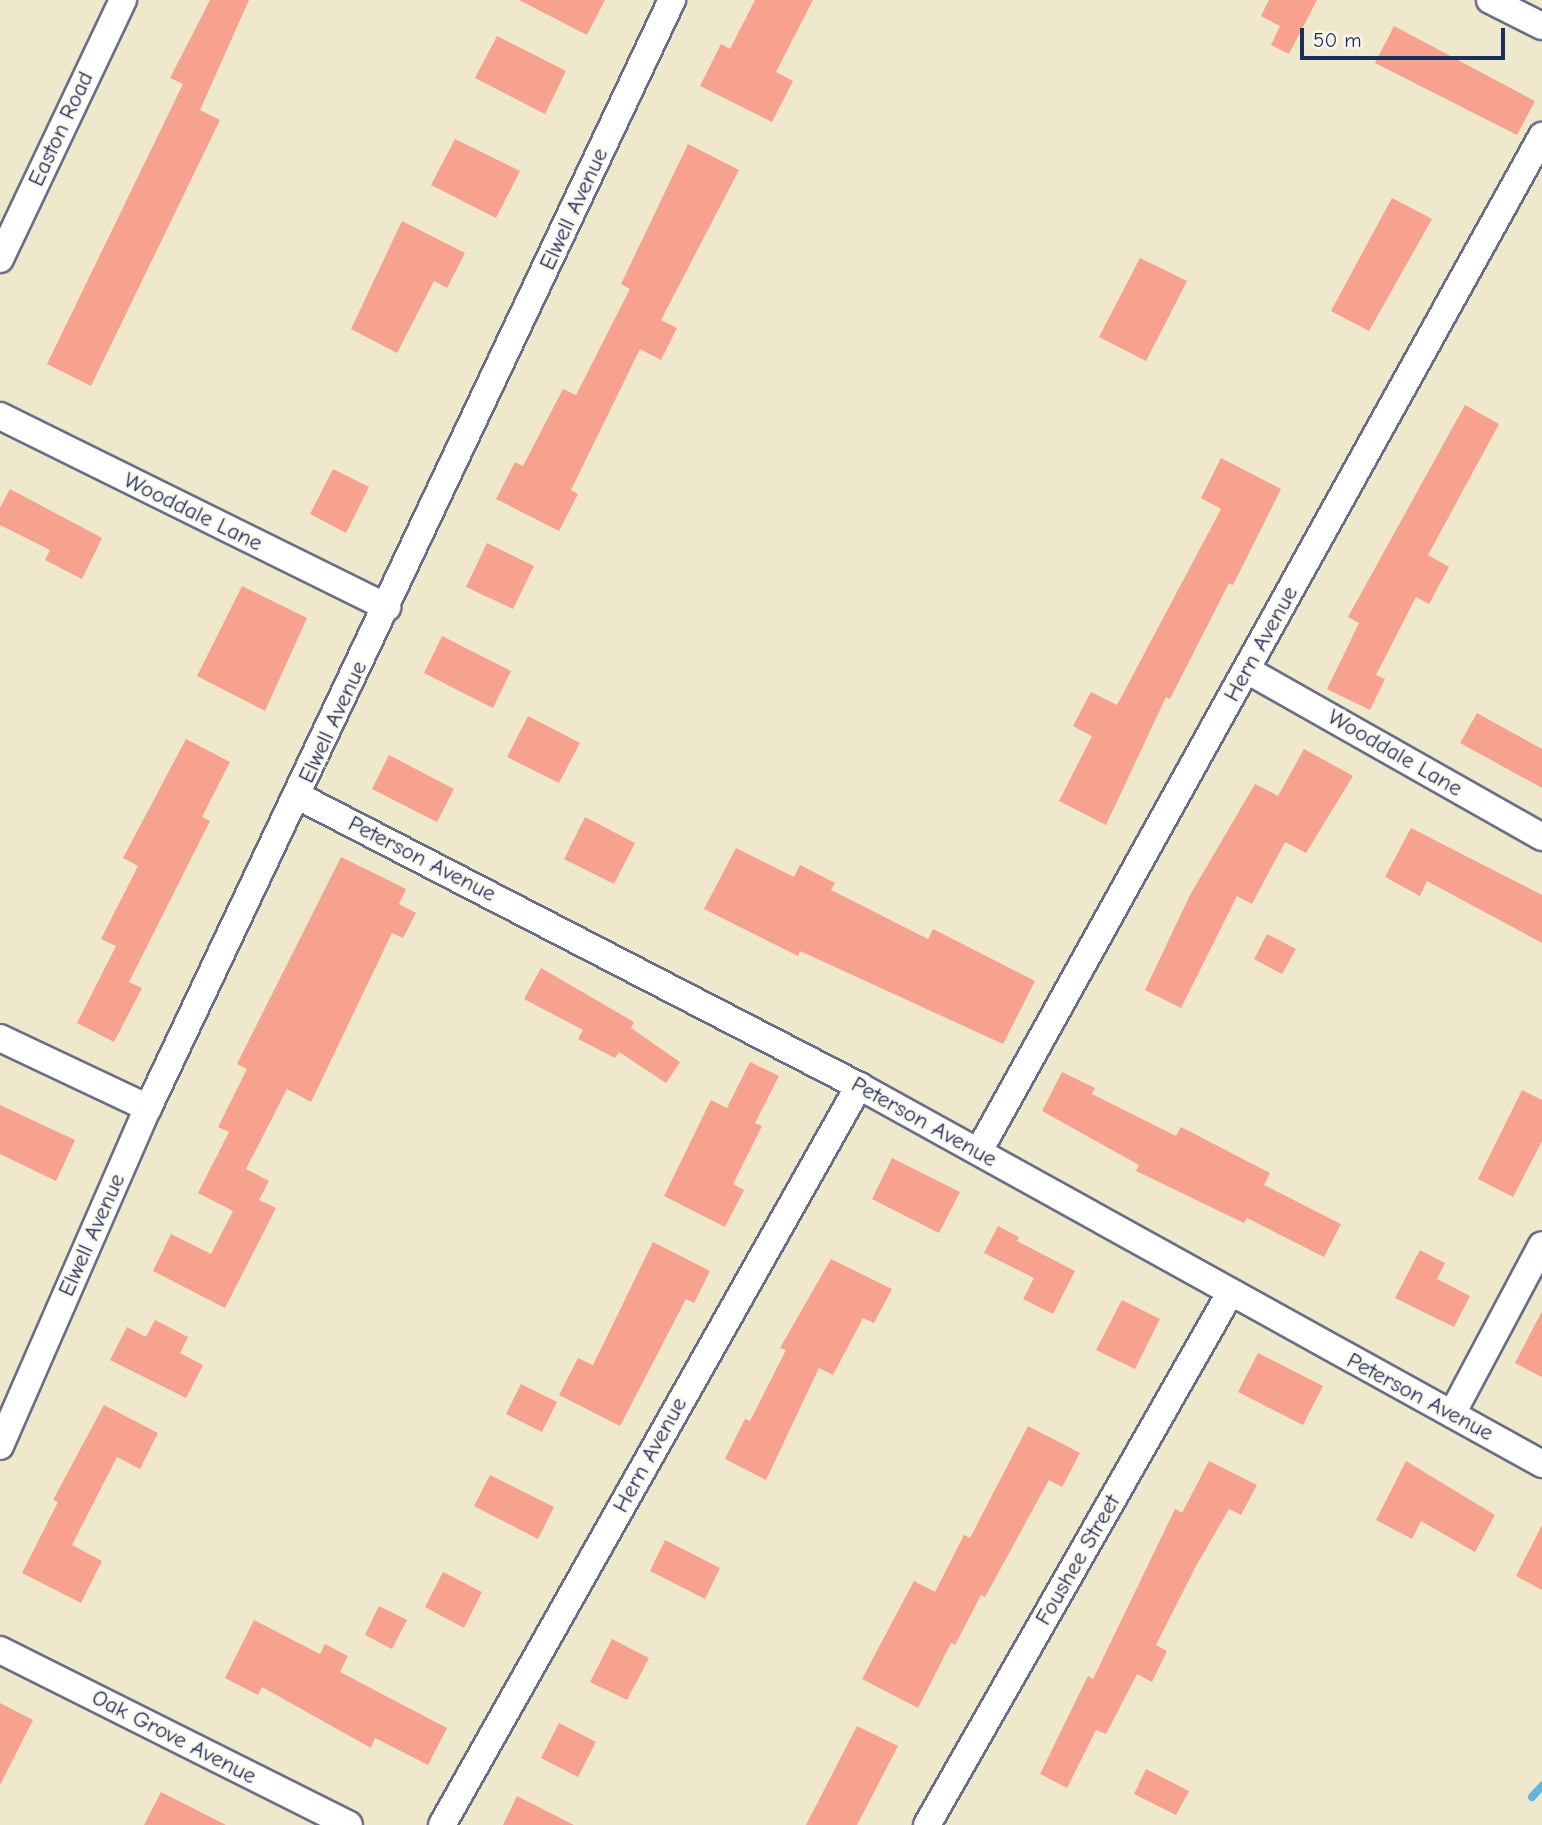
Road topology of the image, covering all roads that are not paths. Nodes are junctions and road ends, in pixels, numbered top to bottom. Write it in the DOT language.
graph roads {
  1 [pos="123,0"];
  2 [pos="672,0"];
  3 [pos="1490,0"];
  4 [pos="1542,26"];
  5 [pos="1542,136"];
  6 [pos="0,258"];
  7 [pos="0,416"];
  8 [pos="387,607"];
  9 [pos="1247,670"];
  10 [pos="298,796"];
  11 [pos="1542,837"];
  12 [pos="0,1038"];
  13 [pos="859,1086"];
  14 [pos="148,1108"];
  15 [pos="979,1151"];
  16 [pos="1542,1245"];
  17 [pos="1229,1295"];
  18 [pos="1452,1414"];
  19 [pos="0,1446"];
  20 [pos="1542,1464"];
  21 [pos="0,1650"];
  22 [pos="349,1825"];
  23 [pos="442,1825"];
  24 [pos="927,1825"];
  1 -- 6 [label="street, Easton Road"];
  2 -- 8 [label="street, Elwell Avenue"];
  3 -- 4 [label="street"];
  5 -- 9 [label="street, Hern Avenue"];
  7 -- 8 [label="street, Wooddale Lane"];
  8 -- 10 [label="street, Elwell Avenue"];
  9 -- 11 [label="street, Wooddale Lane"];
  9 -- 15 [label="street, Hern Avenue"];
  10 -- 13 [label="street, Peterson Avenue"];
  10 -- 14 [label="street, Elwell Avenue"];
  12 -- 14 [label="street"];
  13 -- 15 [label="street, Peterson Avenue"];
  13 -- 23 [label="street, Hern Avenue"];
  14 -- 19 [label="street, Elwell Avenue"];
  15 -- 17 [label="street, Peterson Avenue"];
  16 -- 18 [label="street"];
  17 -- 18 [label="street, Peterson Avenue"];
  17 -- 24 [label="street, Foushee Street"];
  18 -- 20 [label="street, Peterson Avenue"];
  21 -- 22 [label="street, Oak Grove Avenue"];
}
